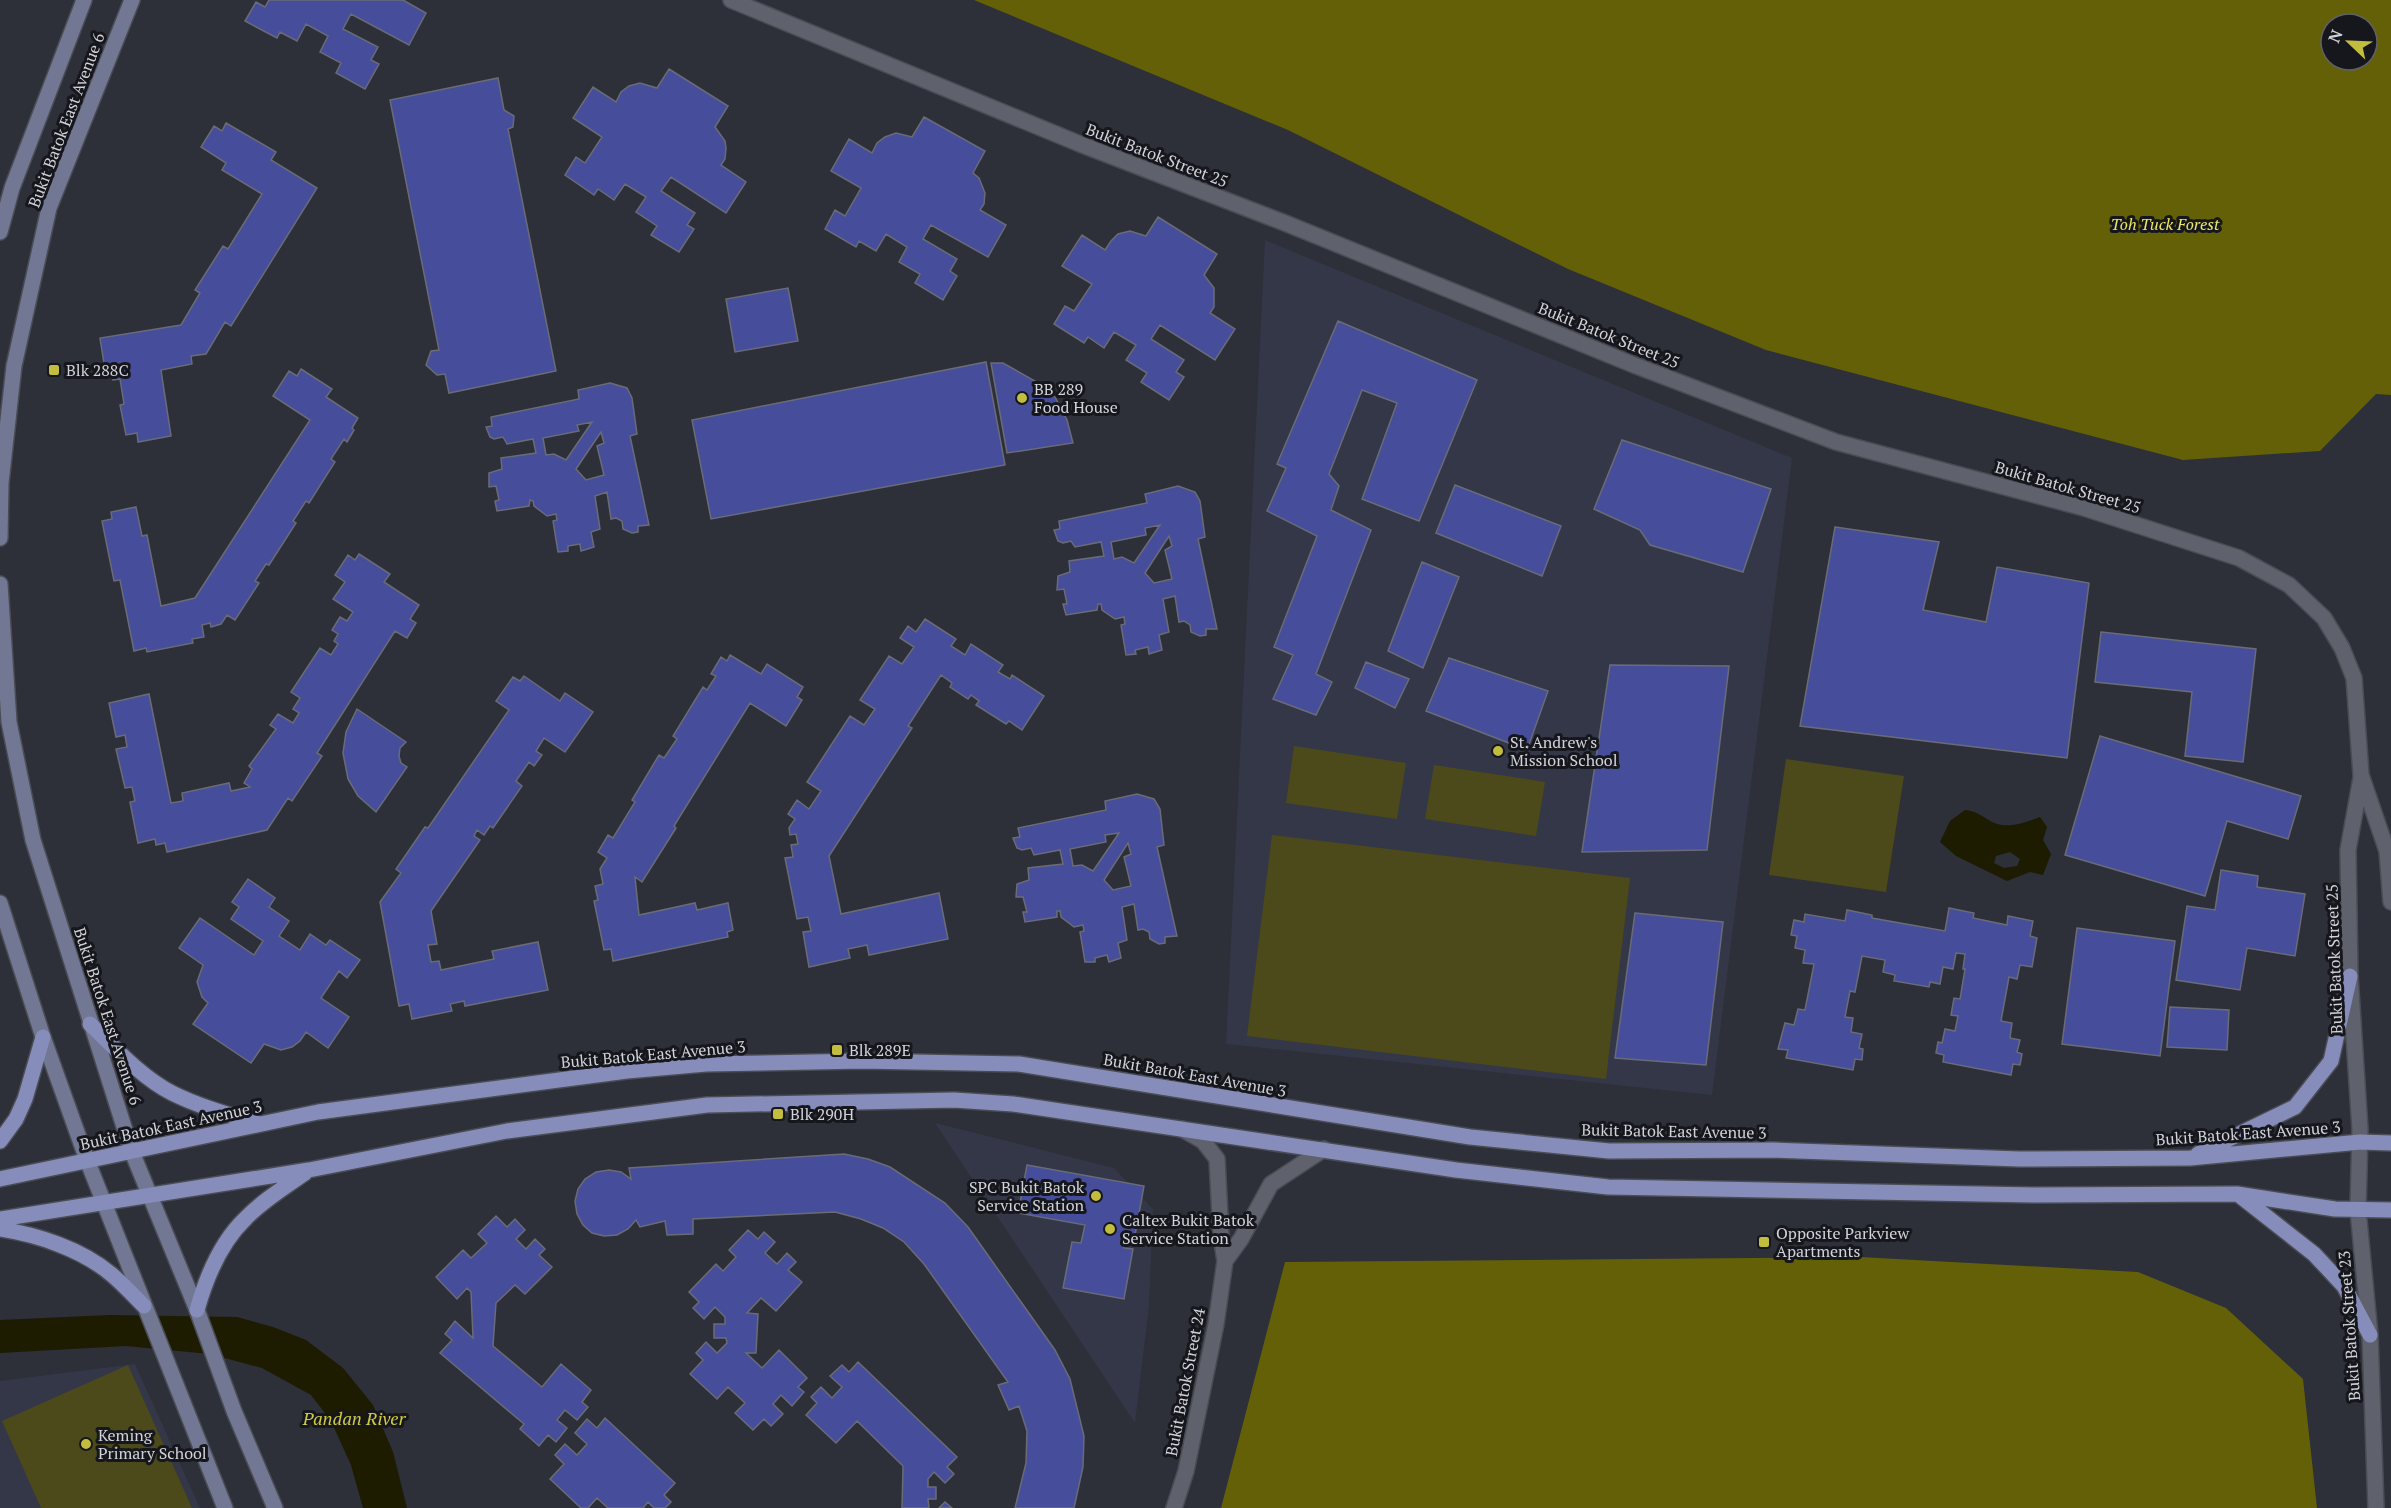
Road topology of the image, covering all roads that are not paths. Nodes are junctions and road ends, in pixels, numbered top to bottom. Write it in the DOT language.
graph roads {
  1 [pos="84,0"];
  2 [pos="132,0"];
  3 [pos="731,0"];
  4 [pos="0,232"];
  5 [pos="0,538"];
  6 [pos="0,584"];
  7 [pos="2361,775"];
  8 [pos="2391,902"];
  9 [pos="0,903"];
  10 [pos="2350,976"];
  11 [pos="90,1024"];
  12 [pos="43,1037"];
  13 [pos="262,1124"];
  14 [pos="1182,1130"];
  15 [pos="0,1141"];
  16 [pos="2361,1142"];
  17 [pos="2391,1143"];
  18 [pos="1324,1149"];
  19 [pos="132,1152"];
  20 [pos="2190,1158"];
  21 [pos="87,1160"];
  22 [pos="309,1170"];
  23 [pos="0,1179"];
  24 [pos="2237,1194"];
  25 [pos="148,1195"];
  26 [pos="104,1203"];
  27 [pos="2358,1210"];
  28 [pos="2391,1210"];
  29 [pos="0,1219"];
  30 [pos="0,1228"];
  31 [pos="1225,1262"];
  32 [pos="146,1310"];
  33 [pos="197,1313"];
  34 [pos="2370,1335"];
  35 [pos="225,1508"];
  36 [pos="275,1508"];
  37 [pos="1174,1508"];
  38 [pos="2376,1508"];
  1 -- 4 [label="main road, Bukit Batok East Avenue 6"];
  2 -- 5 [label="main road, Bukit Batok East Avenue 6"];
  3 -- 7 [label="street, Bukit Batok Street 25"];
  6 -- 11 [label="main road, Bukit Batok East Avenue 6"];
  7 -- 8 [label="street, Bukit Batok Street 25"];
  7 -- 10 [label="street, Bukit Batok Street 25"];
  9 -- 12 [label="main road"];
  10 -- 16 [label="street, Bukit Batok Street 25"];
  10 -- 20 [label="main road"];
  11 -- 13 [label="main road"];
  11 -- 19 [label="main road, Bukit Batok East Avenue 6"];
  12 -- 15 [label="main road"];
  12 -- 21 [label="main road"];
  13 -- 19 [label="main road, Bukit Batok East Avenue 3"];
  13 -- 20 [label="main road, Bukit Batok East Avenue 3"];
  14 -- 18 [label="main road"];
  14 -- 22 [label="main road"];
  14 -- 31 [label="street, Bukit Batok Street 24"];
  16 -- 17 [label="main road, Bukit Batok East Avenue 3"];
  16 -- 20 [label="main road, Bukit Batok East Avenue 3"];
  16 -- 27 [label="street, Bukit Batok Street 23"];
  18 -- 24 [label="main road"];
  18 -- 31 [label="street, Bukit Batok Street 24"];
  19 -- 21 [label="main road, Bukit Batok East Avenue 3"];
  19 -- 25 [label="main road, Bukit Batok East Avenue 6"];
  21 -- 23 [label="main road, Bukit Batok East Avenue 3"];
  21 -- 26 [label="main road"];
  22 -- 25 [label="main road"];
  22 -- 33 [label="main road"];
  24 -- 27 [label="main road"];
  24 -- 34 [label="main road"];
  25 -- 26 [label="main road"];
  25 -- 33 [label="main road, Bukit Batok East Avenue 6"];
  26 -- 29 [label="main road"];
  26 -- 32 [label="main road"];
  27 -- 28 [label="main road"];
  27 -- 34 [label="street, Bukit Batok Street 23"];
  30 -- 32 [label="main road"];
  31 -- 37 [label="street, Bukit Batok Street 24"];
  32 -- 35 [label="main road"];
  33 -- 36 [label="main road, Bukit Batok East Avenue 6"];
  34 -- 38 [label="street, Bukit Batok Street 23"];
}
